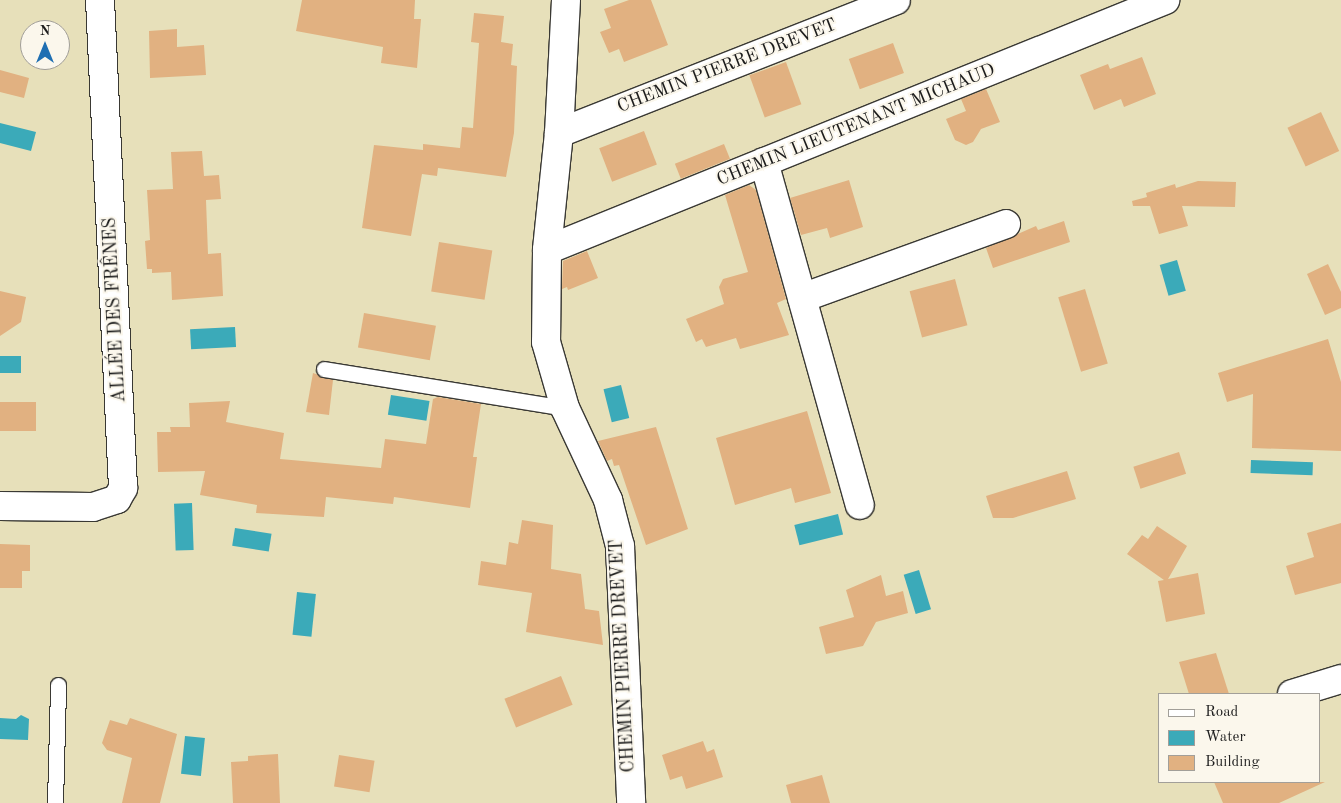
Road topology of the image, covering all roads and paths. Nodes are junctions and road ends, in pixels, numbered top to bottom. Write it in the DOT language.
graph roads {
  1 [pos="100,0"];
  2 [pos="566,0"];
  3 [pos="896,0"];
  4 [pos="1165,0"];
  5 [pos="559,133"];
  6 [pos="764,162"];
  7 [pos="1006,224"];
  8 [pos="548,250"];
  9 [pos="802,298"];
  10 [pos="324,369"];
  11 [pos="565,408"];
  12 [pos="0,506"];
  13 [pos="860,506"];
  14 [pos="1341,679"];
  15 [pos="58,685"];
  16 [pos="1295,693"];
  17 [pos="55,803"];
  18 [pos="631,803"];
  1 -- 12 [label="street, ALLÉE DES FRÊNES"];
  2 -- 5 [label="street, CHEMIN PIERRE DREVET"];
  3 -- 5 [label="street, CHEMIN PIERRE DREVET"];
  4 -- 6 [label="street, CHEMIN LIEUTENANT MICHAUD"];
  5 -- 8 [label="street, CHEMIN PIERRE DREVET"];
  6 -- 8 [label="street, CHEMIN LIEUTENANT MICHAUD"];
  6 -- 9 [label="street"];
  7 -- 9 [label="street"];
  8 -- 11 [label="street, CHEMIN PIERRE DREVET"];
  9 -- 13 [label="street"];
  10 -- 11 [label="lane"];
  11 -- 18 [label="street, CHEMIN PIERRE DREVET"];
  14 -- 16 [label="street"];
  15 -- 17 [label="lane"];
}
